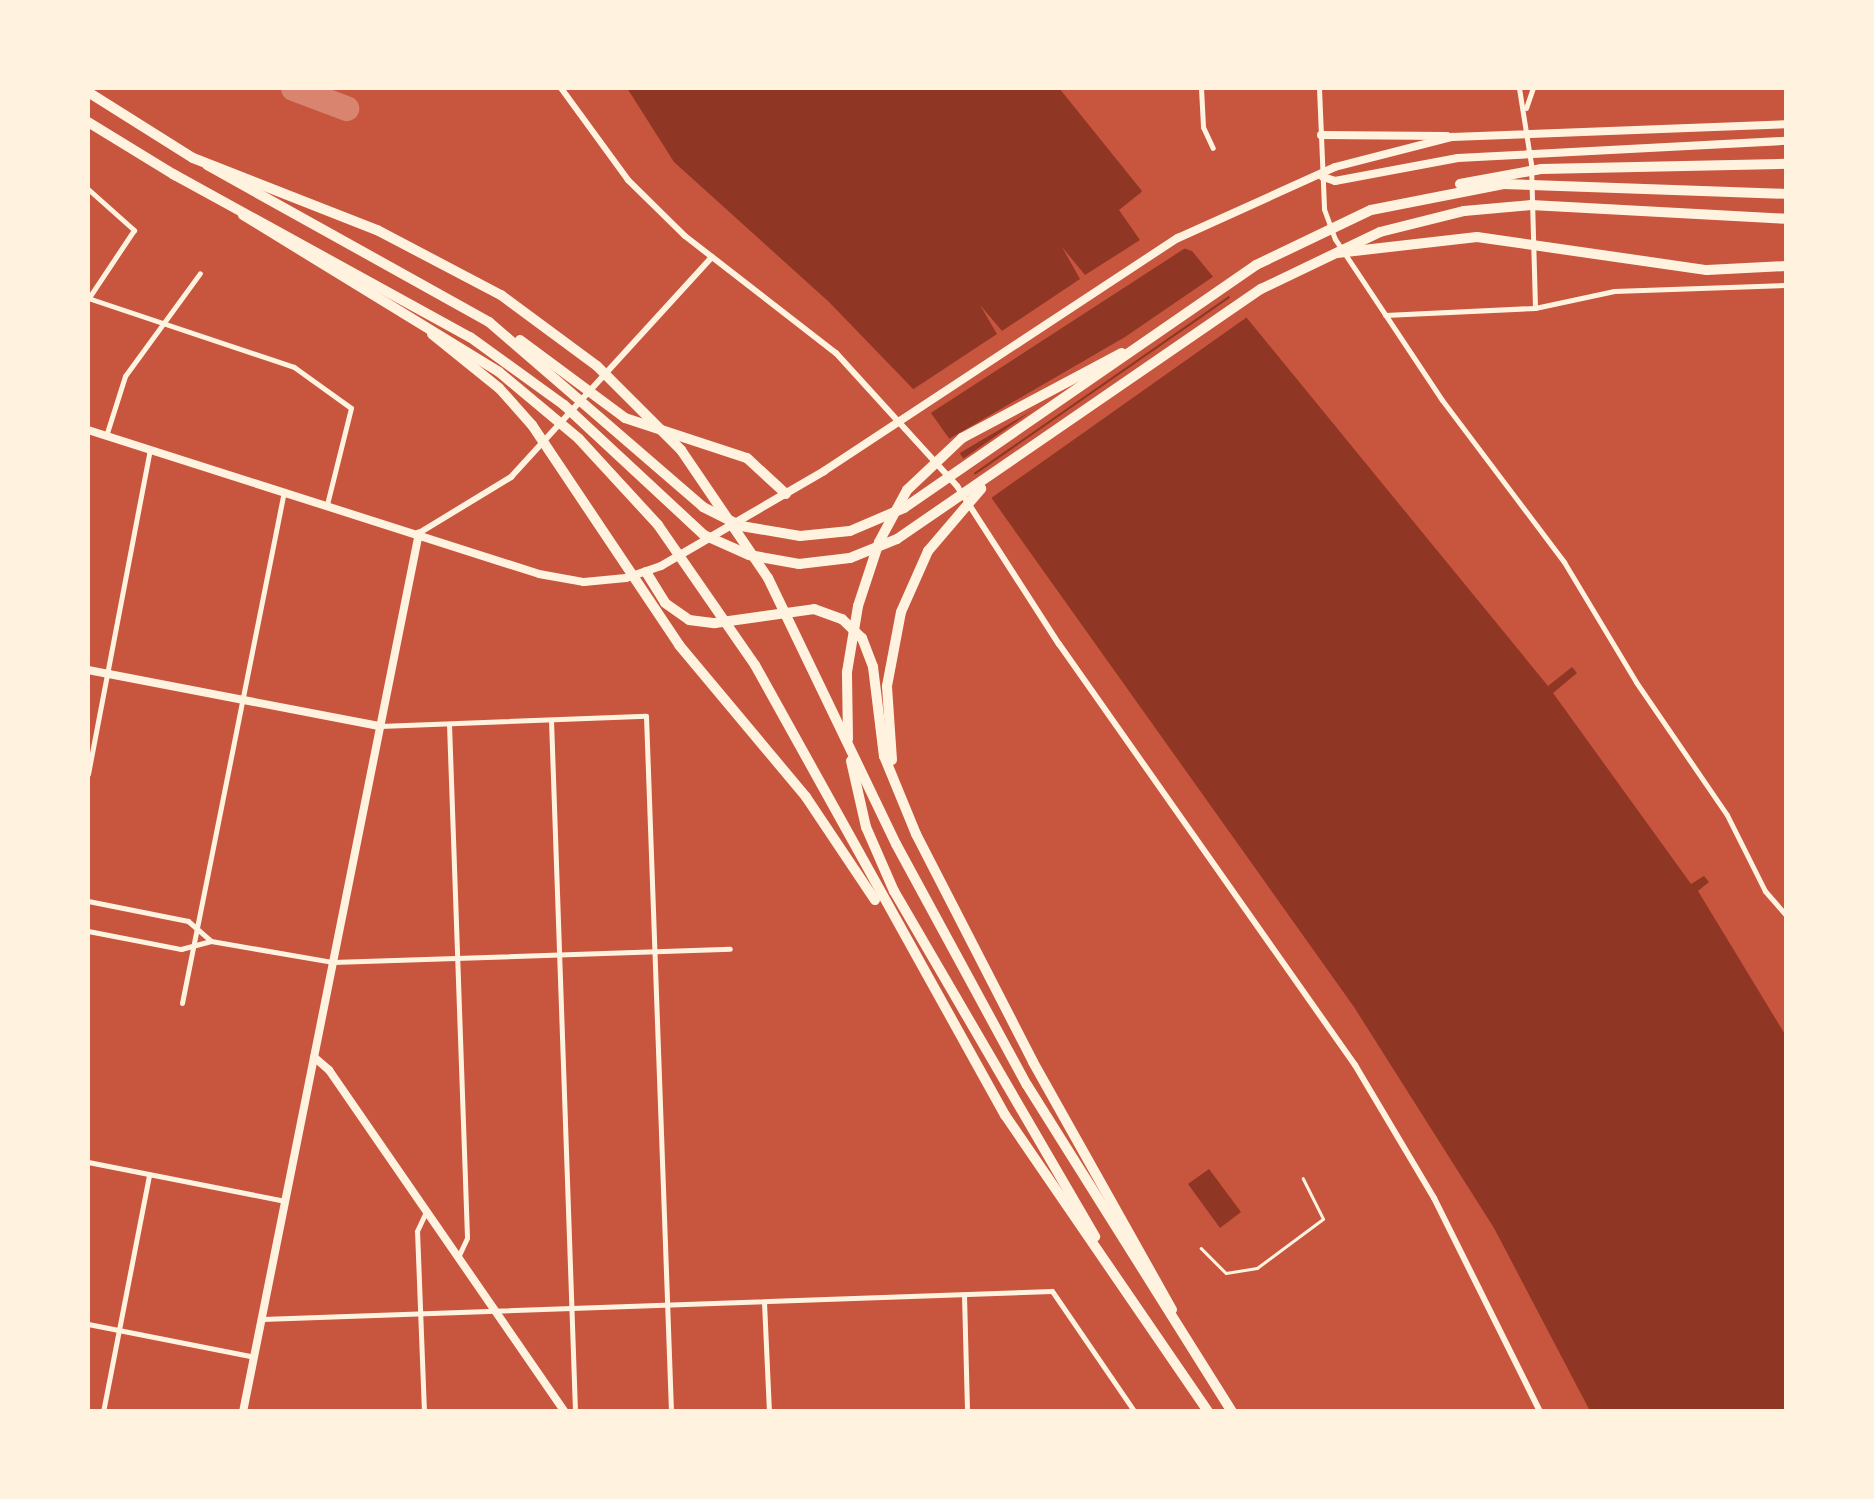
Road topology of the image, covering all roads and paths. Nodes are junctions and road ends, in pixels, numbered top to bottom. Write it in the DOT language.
graph roads {
  1 [pos="561,88"];
  2 [pos="1201,88"];
  3 [pos="1320,88"];
  4 [pos="1519,88"];
  5 [pos="1533,88"];
  6 [pos="88,92"];
  7 [pos="1525,111"];
  8 [pos="88,122"];
  9 [pos="1786,124"];
  10 [pos="1526,134"];
  11 [pos="1321,135"];
  12 [pos="1452,137"];
  13 [pos="1786,142"];
  14 [pos="1213,148"];
  15 [pos="1529,153"];
  16 [pos="194,158"];
  17 [pos="1786,164"];
  18 [pos="173,174"];
  19 [pos="1323,177"];
  20 [pos="1518,177"];
  21 [pos="88,189"];
  22 [pos="1785,194"];
  23 [pos="1786,219"];
  24 [pos="1355,246"];
  25 [pos="712,256"];
  26 [pos="1786,266"];
  27 [pos="200,273"];
  28 [pos="1786,285"];
  29 [pos="88,299"];
  30 [pos="1535,308"];
  31 [pos="1385,315"];
  32 [pos="412,318"];
  33 [pos="489,322"];
  34 [pos="164,324"];
  35 [pos="1158,334"];
  36 [pos="88,430"];
  37 [pos="106,436"];
  38 [pos="150,450"];
  39 [pos="284,491"];
  40 [pos="786,494"];
  41 [pos="326,504"];
  42 [pos="957,507"];
  43 [pos="419,533"];
  44 [pos="646,572"];
  45 [pos="632,577"];
  46 [pos="88,670"];
  47 [pos="107,674"];
  48 [pos="243,700"];
  49 [pos="552,720"];
  50 [pos="449,723"];
  51 [pos="378,726"];
  52 [pos="88,774"];
  53 [pos="910,818"];
  54 [pos="88,901"];
  55 [pos="1786,915"];
  56 [pos="197,927"];
  57 [pos="88,931"];
  58 [pos="211,940"];
  59 [pos="193,946"];
  60 [pos="730,949"];
  61 [pos="655,952"];
  62 [pos="558,955"];
  63 [pos="458,959"];
  64 [pos="332,962"];
  65 [pos="918,966"];
  66 [pos="182,1003"];
  67 [pos="314,1057"];
  68 [pos="88,1162"];
  69 [pos="149,1174"];
  70 [pos="1302,1178"];
  71 [pos="286,1201"];
  72 [pos="426,1212"];
  73 [pos="1201,1248"];
  74 [pos="458,1257"];
  75 [pos="964,1294"];
  76 [pos="764,1302"];
  77 [pos="667,1305"];
  78 [pos="571,1308"];
  79 [pos="496,1311"];
  80 [pos="420,1314"];
  81 [pos="261,1319"];
  82 [pos="88,1324"];
  83 [pos="119,1331"];
  84 [pos="1152,1332"];
  85 [pos="254,1357"];
  86 [pos="1217,1389"];
  87 [pos="103,1412"];
  88 [pos="243,1412"];
  89 [pos="424,1412"];
  90 [pos="565,1412"];
  91 [pos="575,1412"];
  92 [pos="671,1412"];
  93 [pos="769,1412"];
  94 [pos="967,1412"];
  95 [pos="1135,1412"];
  96 [pos="1208,1412"];
  97 [pos="1232,1412"];
  98 [pos="1540,1412"];
  1 -- 25 [label="street"];
  2 -- 14 [label="street"];
  3 -- 11 [label="street"];
  4 -- 7 [label="street"];
  5 -- 7 [label="street"];
  6 -- 16 [label="highway"];
  7 -- 10 [label="street"];
  8 -- 18 [label="highway"];
  9 -- 10 [label="main road"];
  10 -- 12 [label="main road"];
  10 -- 15 [label="street"];
  11 -- 12 [label="main road"];
  11 -- 19 [label="street"];
  12 -- 19 [label="main road"];
  13 -- 15 [label="main road"];
  15 -- 19 [label="main road"];
  15 -- 30 [label="street"];
  16 -- 33 [label="highway"];
  16 -- 86 [label="highway"];
  17 -- 20 [label="highway"];
  18 -- 32 [label="highway"];
  18 -- 42 [label="highway"];
  19 -- 31 [label="street"];
  19 -- 40 [label="main road"];
  20 -- 22 [label="highway"];
  20 -- 35 [label="highway"];
  21 -- 29 [label="street"];
  23 -- 24 [label="highway"];
  24 -- 26 [label="highway"];
  24 -- 42 [label="highway"];
  25 -- 43 [label="street"];
  25 -- 98 [label="street"];
  27 -- 34 [label="street"];
  28 -- 30 [label="street"];
  29 -- 34 [label="street"];
  30 -- 31 [label="street"];
  31 -- 55 [label="street"];
  32 -- 45 [label="highway"];
  32 -- 65 [label="highway"];
  33 -- 35 [label="highway"];
  33 -- 40 [label="highway"];
  34 -- 37 [label="street"];
  34 -- 41 [label="street"];
  35 -- 84 [label="highway"];
  36 -- 37 [label="main road"];
  37 -- 38 [label="main road"];
  38 -- 39 [label="main road"];
  38 -- 47 [label="street"];
  39 -- 41 [label="main road"];
  39 -- 48 [label="street"];
  40 -- 44 [label="main road"];
  41 -- 43 [label="main road"];
  42 -- 53 [label="highway"];
  43 -- 45 [label="main road"];
  43 -- 51 [label="main road"];
  44 -- 45 [label="main road"];
  44 -- 53 [label="highway"];
  45 -- 65 [label="highway"];
  46 -- 47 [label="main road"];
  47 -- 48 [label="main road"];
  47 -- 52 [label="street"];
  48 -- 51 [label="main road"];
  48 -- 56 [label="street"];
  49 -- 50 [label="street"];
  49 -- 61 [label="street"];
  49 -- 62 [label="street"];
  50 -- 51 [label="street"];
  50 -- 63 [label="street"];
  51 -- 64 [label="main road"];
  53 -- 86 [label="highway"];
  54 -- 56 [label="street"];
  56 -- 58 [label="street"];
  56 -- 59 [label="street"];
  57 -- 59 [label="street"];
  58 -- 59 [label="street"];
  58 -- 64 [label="street"];
  59 -- 66 [label="street"];
  60 -- 61 [label="street"];
  61 -- 62 [label="street"];
  61 -- 77 [label="street"];
  62 -- 63 [label="street"];
  62 -- 78 [label="street"];
  63 -- 64 [label="street"];
  63 -- 74 [label="street"];
  64 -- 67 [label="main road"];
  65 -- 84 [label="highway"];
  67 -- 71 [label="main road"];
  67 -- 72 [label="main road"];
  68 -- 69 [label="street"];
  69 -- 71 [label="street"];
  69 -- 83 [label="street"];
  70 -- 73 [label="lane"];
  71 -- 81 [label="main road"];
  72 -- 74 [label="main road"];
  72 -- 80 [label="street"];
  74 -- 79 [label="main road"];
  75 -- 76 [label="street"];
  75 -- 94 [label="street"];
  75 -- 95 [label="street"];
  76 -- 77 [label="street"];
  76 -- 93 [label="street"];
  77 -- 78 [label="street"];
  77 -- 92 [label="street"];
  78 -- 79 [label="street"];
  78 -- 91 [label="street"];
  79 -- 80 [label="street"];
  79 -- 90 [label="main road"];
  80 -- 81 [label="street"];
  80 -- 89 [label="street"];
  81 -- 85 [label="main road"];
  82 -- 83 [label="street"];
  83 -- 85 [label="street"];
  83 -- 87 [label="street"];
  84 -- 96 [label="highway"];
  85 -- 88 [label="main road"];
  86 -- 97 [label="highway"];
}
